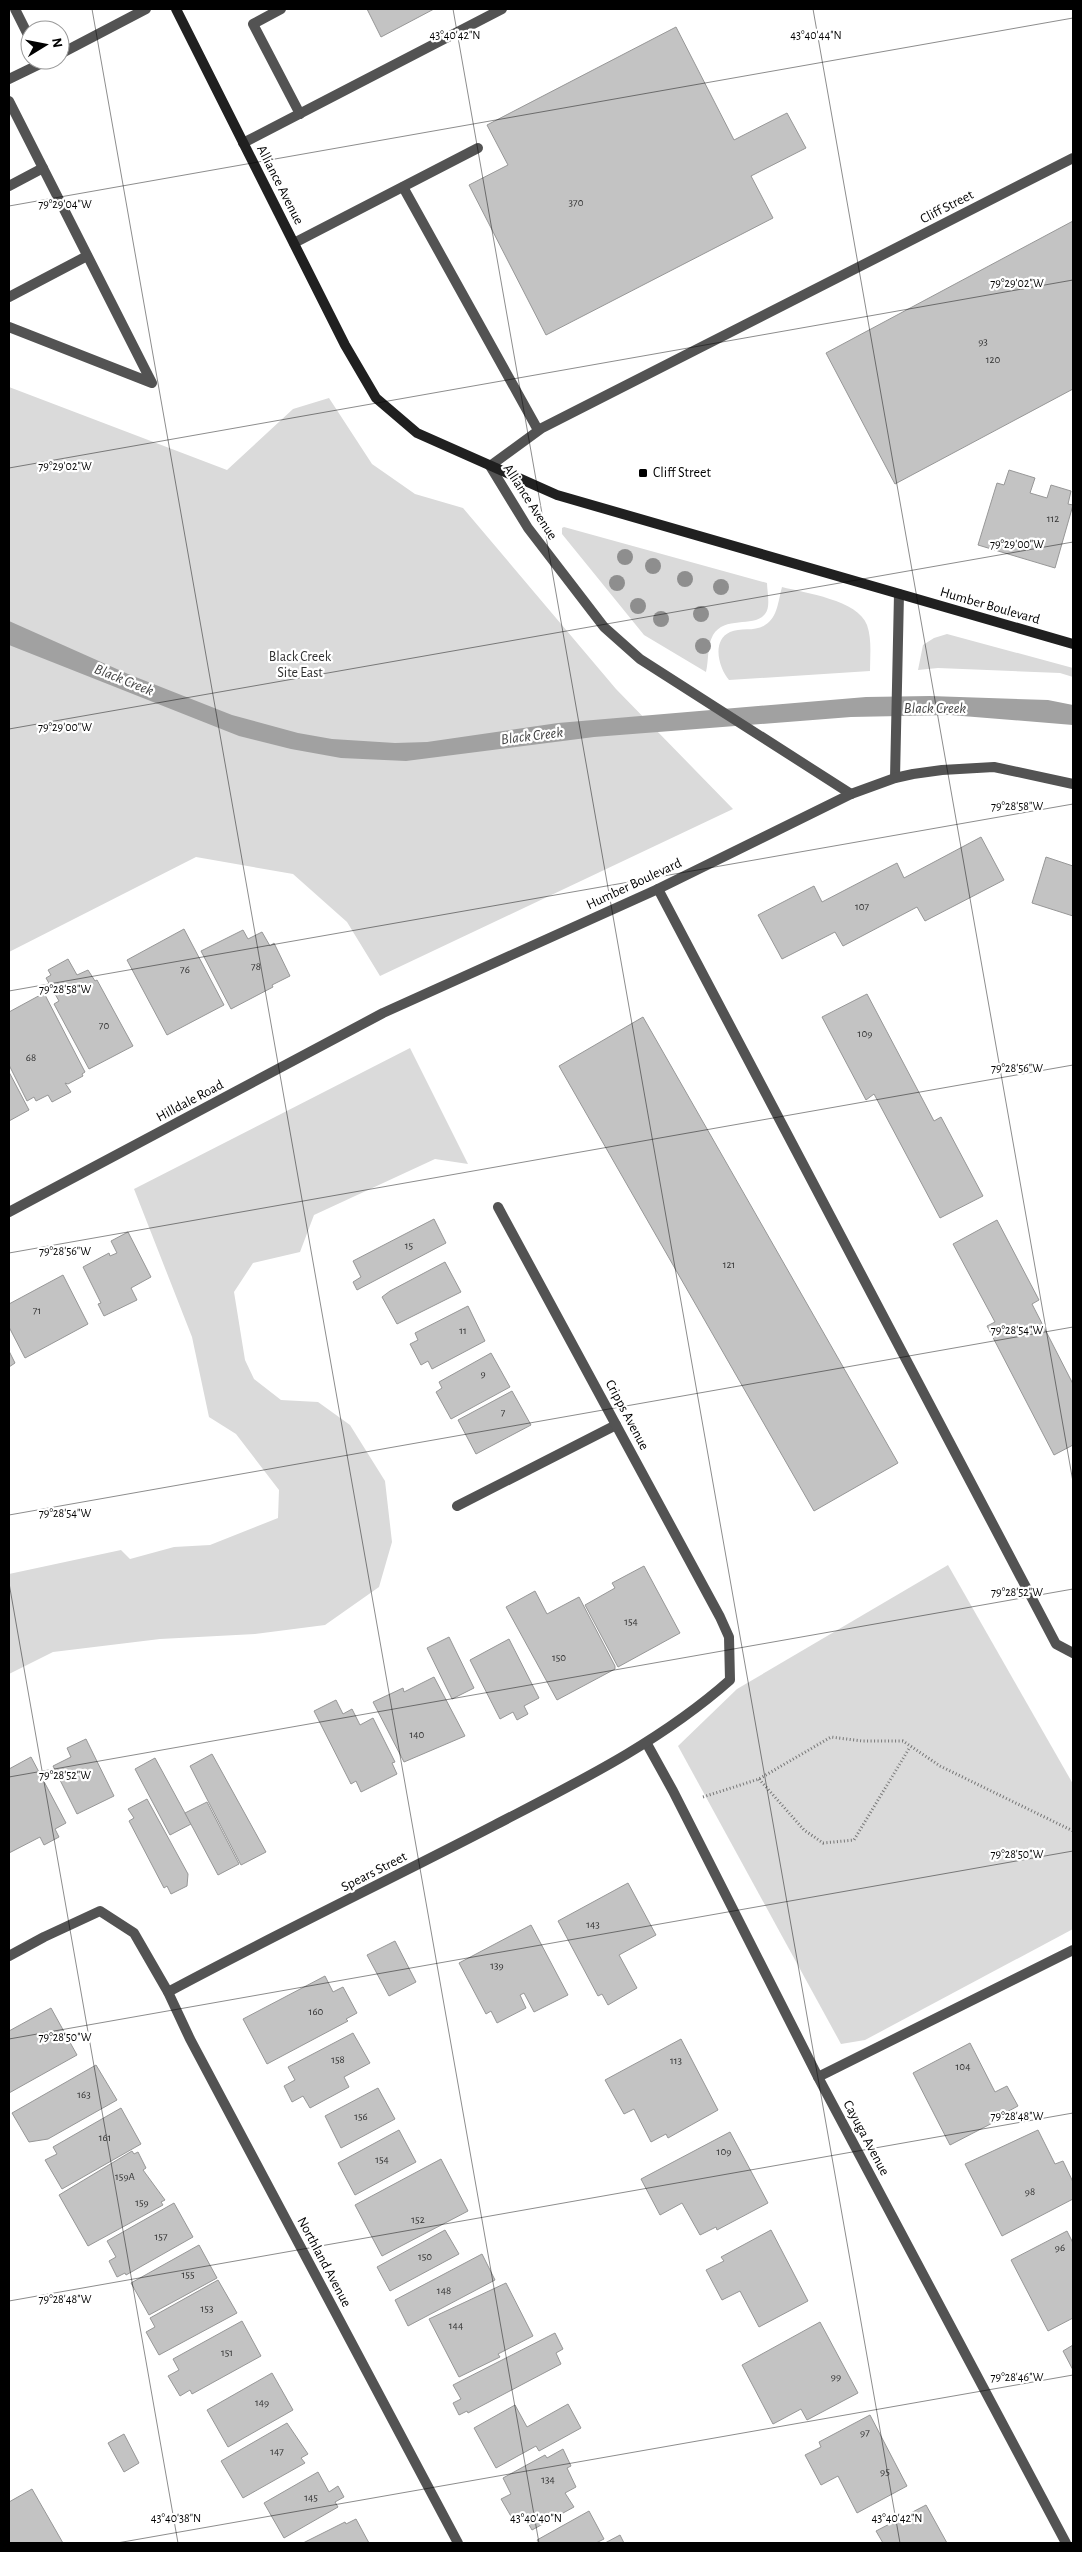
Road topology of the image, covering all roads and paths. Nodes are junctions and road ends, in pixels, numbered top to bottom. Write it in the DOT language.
graph roads {
  1 [pos="14,9"];
  2 [pos="146,9"];
  3 [pos="176,9"];
  4 [pos="281,9"];
  5 [pos="502,9"];
  6 [pos="20,20"];
  7 [pos="70,49"];
  8 [pos="27,70"];
  9 [pos="9,80"];
  10 [pos="9,101"];
  11 [pos="300,114"];
  12 [pos="243,143"];
  13 [pos="478,148"];
  14 [pos="1073,158"];
  15 [pos="43,168"];
  16 [pos="9,186"];
  17 [pos="403,187"];
  18 [pos="294,243"];
  19 [pos="87,256"];
  20 [pos="9,297"];
  21 [pos="9,327"];
  22 [pos="538,430"];
  23 [pos="490,466"];
  24 [pos="899,594"];
  25 [pos="1073,644"];
  26 [pos="895,778"];
  27 [pos="1073,784"];
  28 [pos="851,794"];
  29 [pos="658,888"];
  30 [pos="384,1013"];
  31 [pos="498,1206"];
  32 [pos="9,1212"];
  33 [pos="616,1425"];
  34 [pos="457,1506"];
  35 [pos="729,1637"];
  36 [pos="1073,1652"];
  37 [pos="647,1744"];
  38 [pos="910,1747"];
  39 [pos="760,1779"];
  40 [pos="700,1798"];
  41 [pos="1073,1832"];
  42 [pos="1073,1950"];
  43 [pos="9,1956"];
  44 [pos="168,1992"];
  45 [pos="818,2077"];
  46 [pos="458,2543"];
  47 [pos="1066,2543"];
  1 -- 6 [label="street"];
  2 -- 7 [label="street"];
  3 -- 12 [label="street, Alliance Avenue"];
  4 -- 11 [label="street"];
  5 -- 11 [label="street"];
  8 -- 9 [label="street"];
  10 -- 15 [label="street"];
  11 -- 12 [label="street"];
  12 -- 18 [label="street, Alliance Avenue"];
  13 -- 17 [label="street"];
  14 -- 22 [label="street, Cliff Street"];
  15 -- 16 [label="street"];
  15 -- 19 [label="street"];
  17 -- 18 [label="street"];
  17 -- 22 [label="street"];
  18 -- 23 [label="street, Alliance Avenue"];
  19 -- 20 [label="street"];
  19 -- 21 [label="street"];
  22 -- 23 [label="street, Cliff Street"];
  23 -- 24 [label="street, Humber Boulevard"];
  23 -- 28 [label="street, Alliance Avenue"];
  24 -- 25 [label="street, Humber Boulevard"];
  24 -- 26 [label="street"];
  26 -- 27 [label="street, Humber Boulevard"];
  26 -- 28 [label="street, Humber Boulevard"];
  28 -- 29 [label="street, Humber Boulevard"];
  29 -- 30 [label="street, Humber Boulevard"];
  29 -- 36 [label="street"];
  30 -- 32 [label="street, Hilldale Road"];
  31 -- 33 [label="street, Cripps Avenue"];
  33 -- 34 [label="street"];
  33 -- 35 [label="street, Cripps Avenue"];
  35 -- 37 [label="street, Spears Street"];
  37 -- 44 [label="street, Spears Street"];
  37 -- 45 [label="street, Cayuga Avenue"];
  38 -- 39 [label="path"];
  38 -- 39 [label="path"];
  38 -- 41 [label="path"];
  39 -- 40 [label="path"];
  42 -- 45 [label="street"];
  43 -- 44 [label="street"];
  44 -- 46 [label="street, Northland Avenue"];
  45 -- 47 [label="street, Cayuga Avenue"];
}
